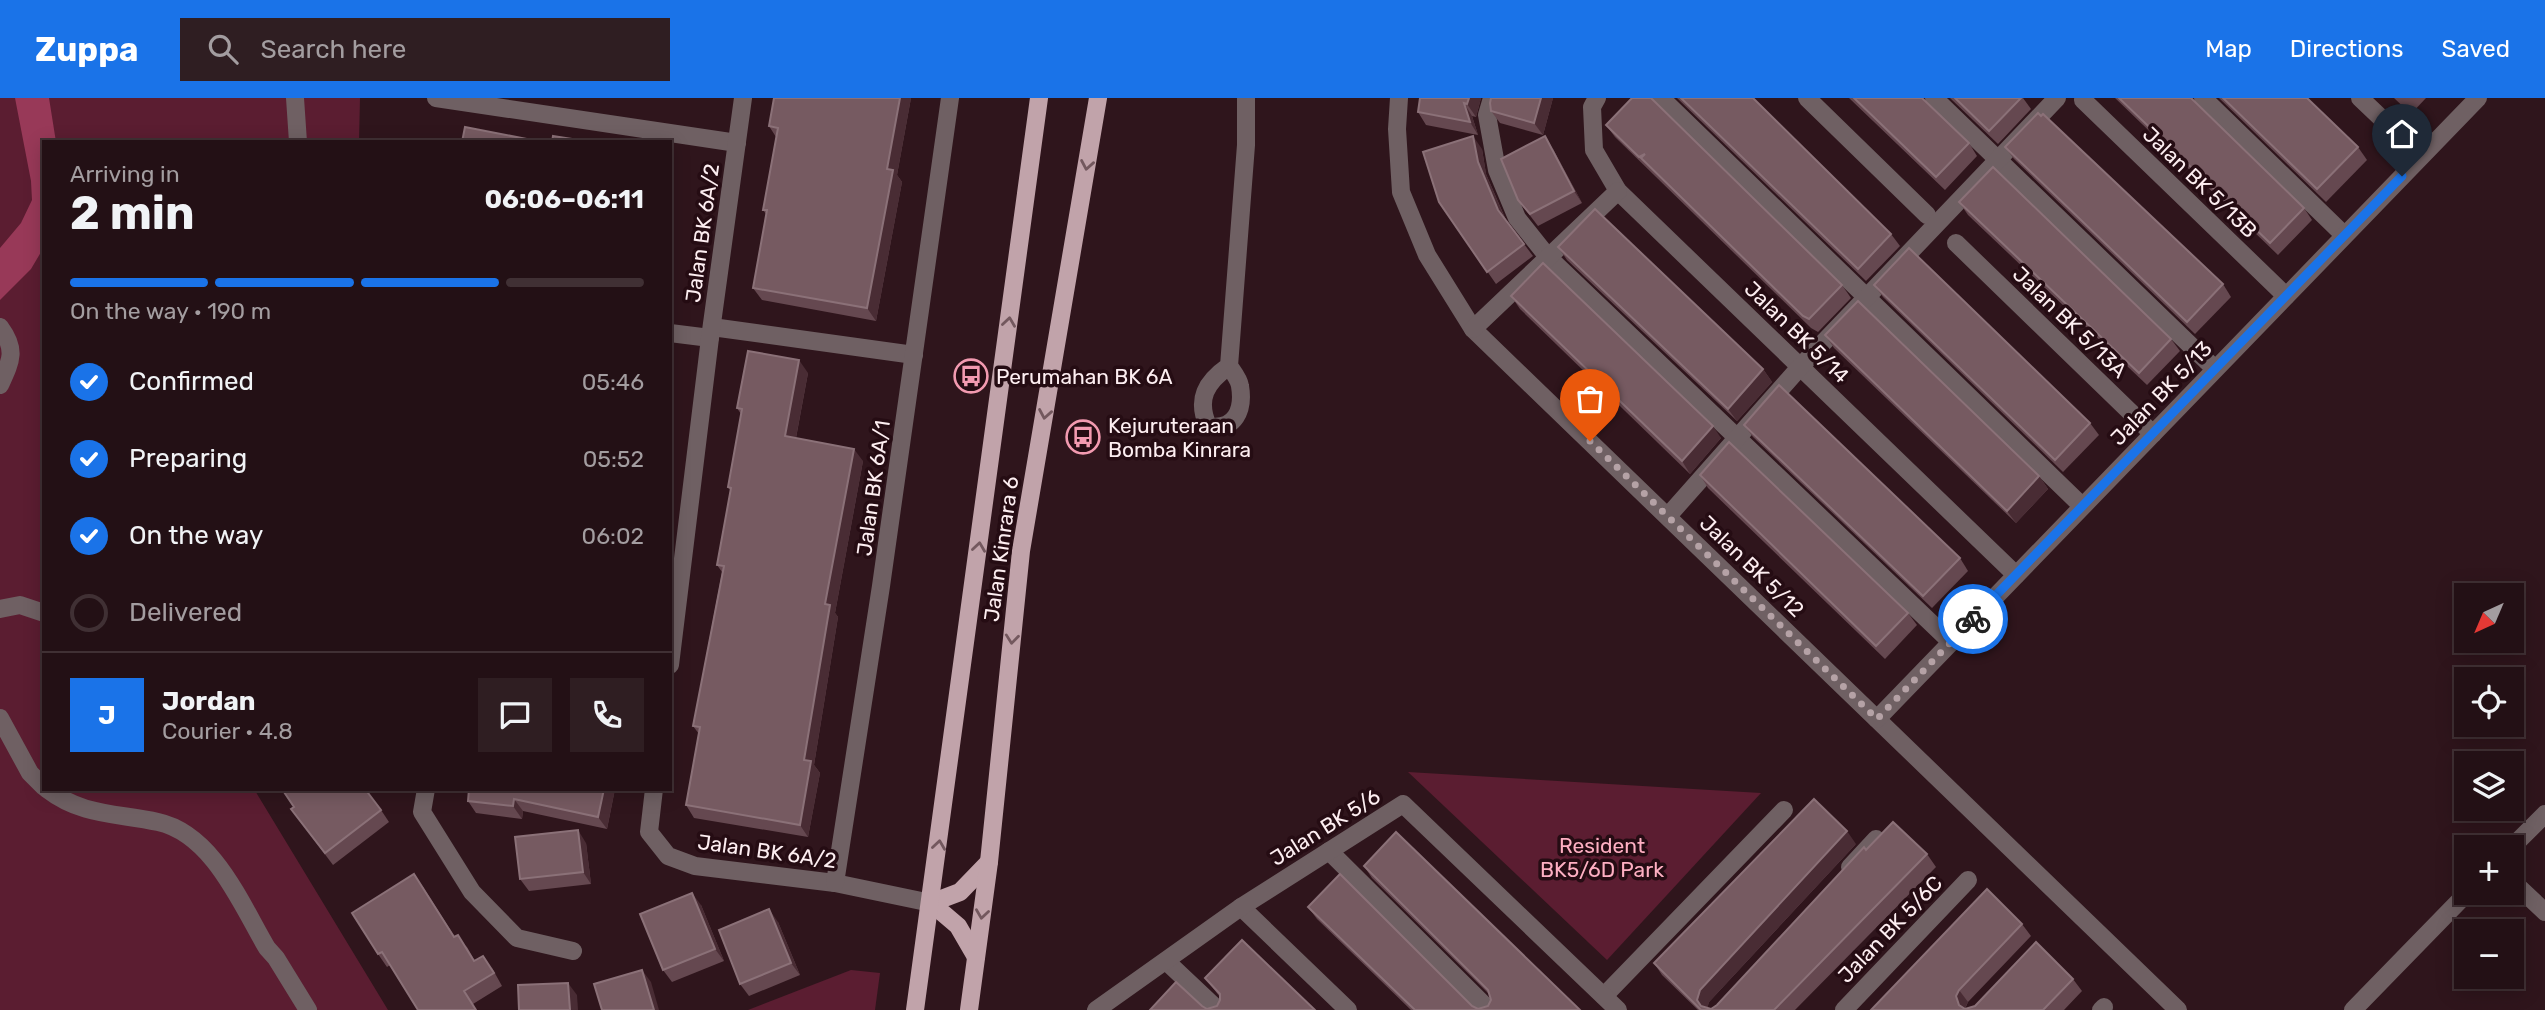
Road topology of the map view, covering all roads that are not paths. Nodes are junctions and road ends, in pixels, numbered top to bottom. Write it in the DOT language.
graph roads {
  1 [pos="295,98"];
  2 [pos="436,98"];
  3 [pos="743,98"];
  4 [pos="950,98"];
  5 [pos="1039,98"];
  6 [pos="1098,98"];
  7 [pos="1246,98"];
  8 [pos="1399,98"];
  9 [pos="1492,98"];
  10 [pos="1597,98"];
  11 [pos="1661,98"];
  12 [pos="1807,98"];
  13 [pos="1934,98"];
  14 [pos="2057,98"];
  15 [pos="2203,98"];
  16 [pos="2360,98"];
  17 [pos="2477,98"];
  18 [pos="2083,100"];
  19 [pos="298,140"];
  20 [pos="737,143"];
  21 [pos="2421,156"];
  22 [pos="1998,160"];
  23 [pos="1618,191"];
  24 [pos="1927,215"];
  25 [pos="2344,235"];
  26 [pos="1956,243"];
  27 [pos="1548,257"];
  28 [pos="2286,296"];
  29 [pos="1866,298"];
  30 [pos="1473,329"];
  31 [pos="672,332"];
  32 [pos="711,333"];
  33 [pos="5,334"];
  34 [pos="914,355"];
  35 [pos="1229,366"];
  36 [pos="1800,367"];
  37 [pos="2215,369"];
  38 [pos="0,386"];
  39 [pos="2153,434"];
  40 [pos="1736,439"];
  41 [pos="2082,506"];
  42 [pos="1668,516"];
  43 [pos="678,544"];
  44 [pos="2016,575"];
  45 [pos="0,609"];
  46 [pos="42,612"];
  47 [pos="672,635"];
  48 [pos="1951,642"];
  49 [pos="0,718"];
  50 [pos="1877,719"];
  51 [pos="42,785"];
  52 [pos="49,791"];
  53 [pos="426,791"];
  54 [pos="654,791"];
  55 [pos="1784,810"];
  56 [pos="2545,814"];
  57 [pos="2524,835"];
  58 [pos="1876,839"];
  59 [pos="1329,851"];
  60 [pos="989,862"];
  61 [pos="1838,879"];
  62 [pos="1968,880"];
  63 [pos="835,883"];
  64 [pos="2524,892"];
  65 [pos="931,903"];
  66 [pos="2455,905"];
  67 [pos="1241,907"];
  68 [pos="2545,912"];
  69 [pos="573,951"];
  70 [pos="976,957"];
  71 [pos="1166,961"];
  72 [pos="1604,996"];
  73 [pos="308,1010"];
  74 [pos="915,1010"];
  75 [pos="969,1010"];
  76 [pos="1096,1010"];
  77 [pos="1218,1010"];
  78 [pos="1348,1010"];
  79 [pos="1489,1010"];
  80 [pos="1618,1010"];
  81 [pos="1844,1010"];
  82 [pos="2178,1010"];
  83 [pos="2353,1010"];
  1 -- 19 [label="street"];
  2 -- 20 [label="street"];
  3 -- 20 [label="street, Jalan BK 6A/2"];
  4 -- 34 [label="street, Jalan BK 6A/1"];
  65 -- 5 [label="main road, Jalan Kinrara 6, one-way"];
  6 -- 60 [label="main road, Jalan Kinrara 6, one-way"];
  7 -- 35 [label="street"];
  8 -- 30 [label="street, Jalan BK 5/12"];
  9 -- 27 [label="street"];
  10 -- 23 [label="street, Jalan BK 5/14"];
  11 -- 29 [label="street"];
  12 -- 24 [label="street"];
  13 -- 22 [label="street"];
  14 -- 22 [label="street"];
  15 -- 25 [label="street"];
  16 -- 21 [label="street"];
  17 -- 21 [label="street, Jalan BK 5/13"];
  18 -- 28 [label="street, Jalan BK 5/13B"];
  20 -- 32 [label="street, Jalan BK 6A/2"];
  21 -- 25 [label="street, Jalan BK 5/13"];
  22 -- 29 [label="street"];
  22 -- 37 [label="street"];
  23 -- 27 [label="street"];
  23 -- 36 [label="street, Jalan BK 5/14"];
  25 -- 28 [label="street, Jalan BK 5/13"];
  26 -- 39 [label="street, Jalan BK 5/13A"];
  27 -- 30 [label="street"];
  27 -- 40 [label="street"];
  28 -- 37 [label="street, Jalan BK 5/13"];
  29 -- 36 [label="street"];
  29 -- 41 [label="street"];
  30 -- 42 [label="street, Jalan BK 5/12"];
  31 -- 32 [label="street"];
  32 -- 34 [label="street"];
  32 -- 43 [label="street, Jalan BK 6A/2"];
  33 -- 38 [label="street"];
  34 -- 63 [label="street, Jalan BK 6A/1"];
  36 -- 40 [label="street"];
  36 -- 44 [label="street, Jalan BK 5/14"];
  37 -- 39 [label="street, Jalan BK 5/13"];
  39 -- 41 [label="street, Jalan BK 5/13"];
  40 -- 42 [label="street"];
  40 -- 48 [label="street"];
  41 -- 44 [label="street, Jalan BK 5/13"];
  42 -- 50 [label="street, Jalan BK 5/12"];
  43 -- 47 [label="street, Jalan BK 6A/2"];
  44 -- 48 [label="street, Jalan BK 5/13"];
  45 -- 46 [label="street"];
  48 -- 50 [label="street, Jalan BK 5/13"];
  49 -- 51 [label="street"];
  50 -- 82 [label="street, Jalan BK 5/12"];
  52 -- 73 [label="street"];
  53 -- 69 [label="street"];
  54 -- 63 [label="street, Jalan BK 6A/2"];
  55 -- 72 [label="street"];
  56 -- 57 [label="street"];
  58 -- 61 [label="street"];
  59 -- 67 [label="street, Jalan BK 5/6"];
  59 -- 72 [label="street, Jalan BK 5/6"];
  59 -- 79 [label="street"];
  60 -- 65 [label="main road"];
  60 -- 70 [label="main road, Jalan Kinrara 6, one-way"];
  62 -- 81 [label="street, Jalan BK 5/6C"];
  63 -- 65 [label="street, Jalan BK 6A/2"];
  64 -- 68 [label="street"];
  65 -- 70 [label="main road"];
  65 -- 74 [label="main road, Jalan Kinrara 6"];
  66 -- 83 [label="street"];
  67 -- 71 [label="street, Jalan BK 5/6"];
  67 -- 78 [label="street"];
  70 -- 75 [label="main road, Jalan Kinrara 6"];
  71 -- 76 [label="street, Jalan BK 5/6"];
  71 -- 77 [label="street"];
  72 -- 80 [label="street, Jalan BK 5/6"];
}
